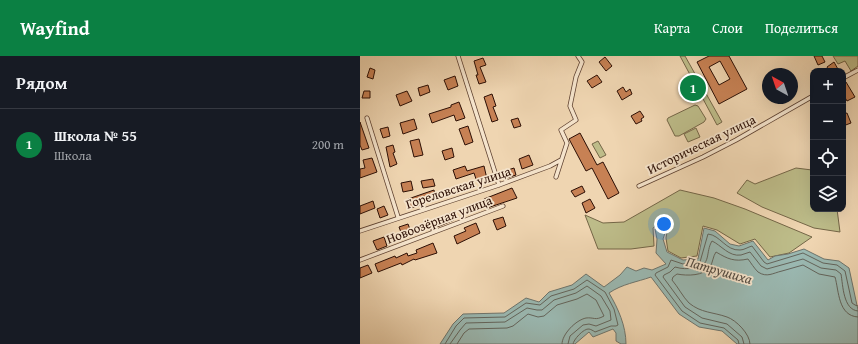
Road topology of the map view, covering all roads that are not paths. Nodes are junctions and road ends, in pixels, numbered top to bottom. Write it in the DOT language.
graph roads {
  1 [pos="458,56"];
  2 [pos="578,56"];
  3 [pos="858,70"];
  4 [pos="846,76"];
  5 [pos="810,98"];
  6 [pos="367,118"];
  7 [pos="561,160"];
  8 [pos="556,177"];
  9 [pos="500,185"];
  10 [pos="639,186"];
  11 [pos="504,206"];
  12 [pos="398,218"];
  13 [pos="360,231"];
  14 [pos="360,260"];
  1 -- 9 [label="street"];
  2 -- 7 [label="street"];
  3 -- 4 [label="street"];
  5 -- 10 [label="street, Историческая улица"];
  6 -- 12 [label="street"];
  7 -- 8 [label="street"];
  7 -- 9 [label="street, Гореловская улица"];
  9 -- 12 [label="street, Гореловская улица"];
  11 -- 14 [label="street, Новоозёрная улица"];
  12 -- 13 [label="street, Гореловская улица"];
}
